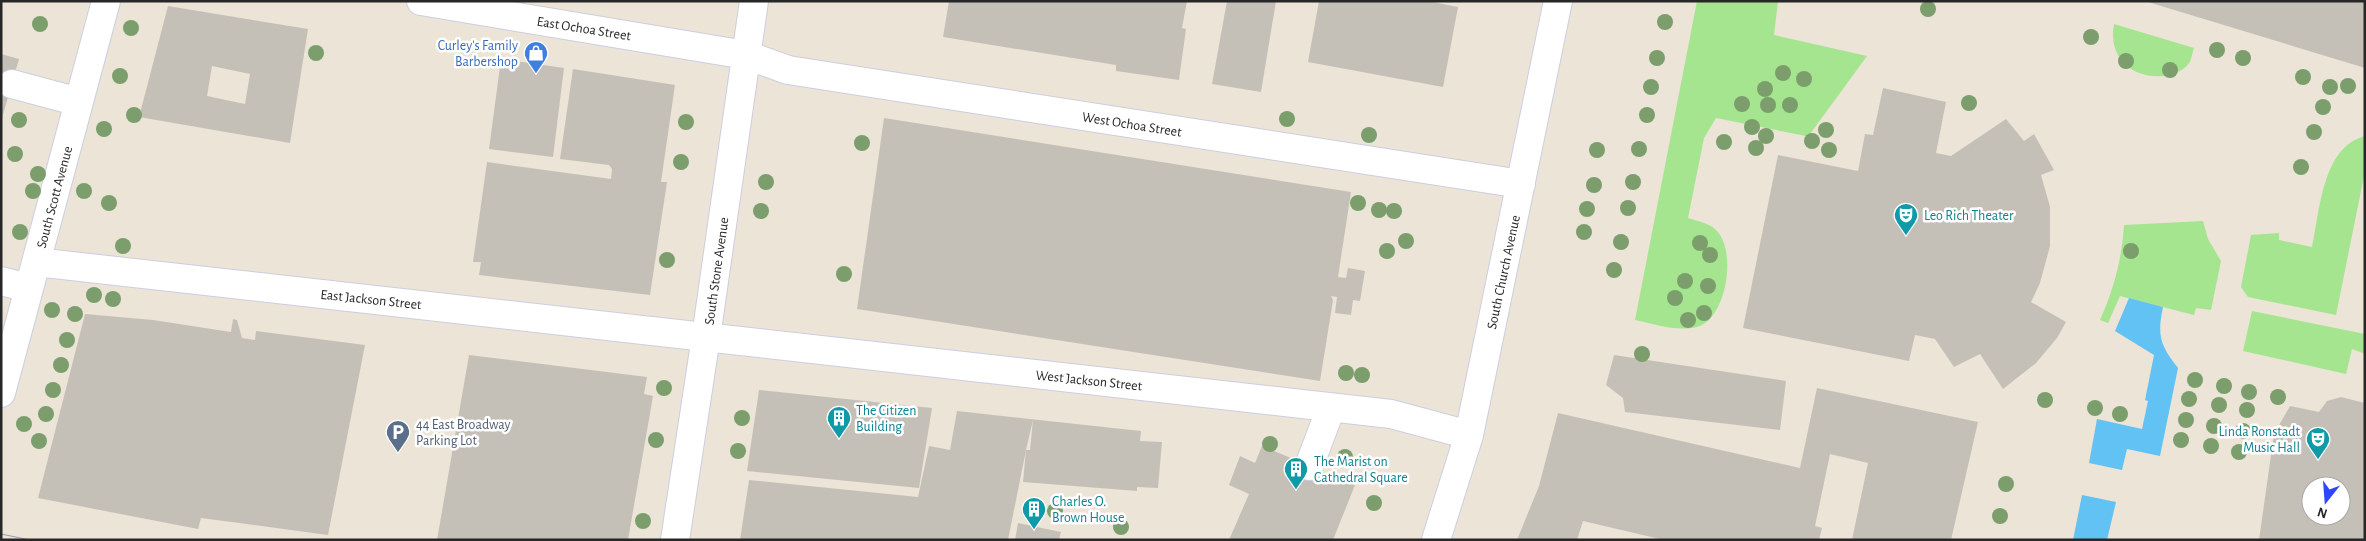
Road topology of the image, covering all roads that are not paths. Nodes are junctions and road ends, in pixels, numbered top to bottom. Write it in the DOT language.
graph roads {
  1 [pos="106,1"];
  2 [pos="421,1"];
  3 [pos="754,1"];
  4 [pos="1558,1"];
  5 [pos="746,55"];
  6 [pos="12,84"];
  7 [pos="79,102"];
  8 [pos="1521,184"];
  9 [pos="36,262"];
  10 [pos="1,281"];
  11 [pos="29,288"];
  12 [pos="706,337"];
  13 [pos="1,393"];
  14 [pos="1330,408"];
  15 [pos="1469,435"];
  16 [pos="1309,466"];
  17 [pos="675,540"];
  18 [pos="1436,540"];
  1 -- 7 [label="street, South Scott Avenue"];
  2 -- 5 [label="street, East Ochoa Street"];
  3 -- 5 [label="street, South Stone Avenue"];
  4 -- 8 [label="street, South Church Avenue"];
  5 -- 8 [label="street, West Ochoa Street"];
  5 -- 12 [label="street, South Stone Avenue"];
  6 -- 7 [label="street"];
  7 -- 9 [label="street, South Scott Avenue"];
  8 -- 15 [label="street, South Church Avenue"];
  9 -- 11 [label="street, South Scott Avenue"];
  9 -- 12 [label="street, East Jackson Street"];
  10 -- 11 [label="street"];
  11 -- 13 [label="street, South Scott Avenue"];
  12 -- 14 [label="street, West Jackson Street"];
  12 -- 17 [label="street, South Stone Avenue"];
  14 -- 15 [label="street, West Jackson Street"];
  14 -- 16 [label="street"];
  15 -- 18 [label="street, South Church Avenue"];
}
